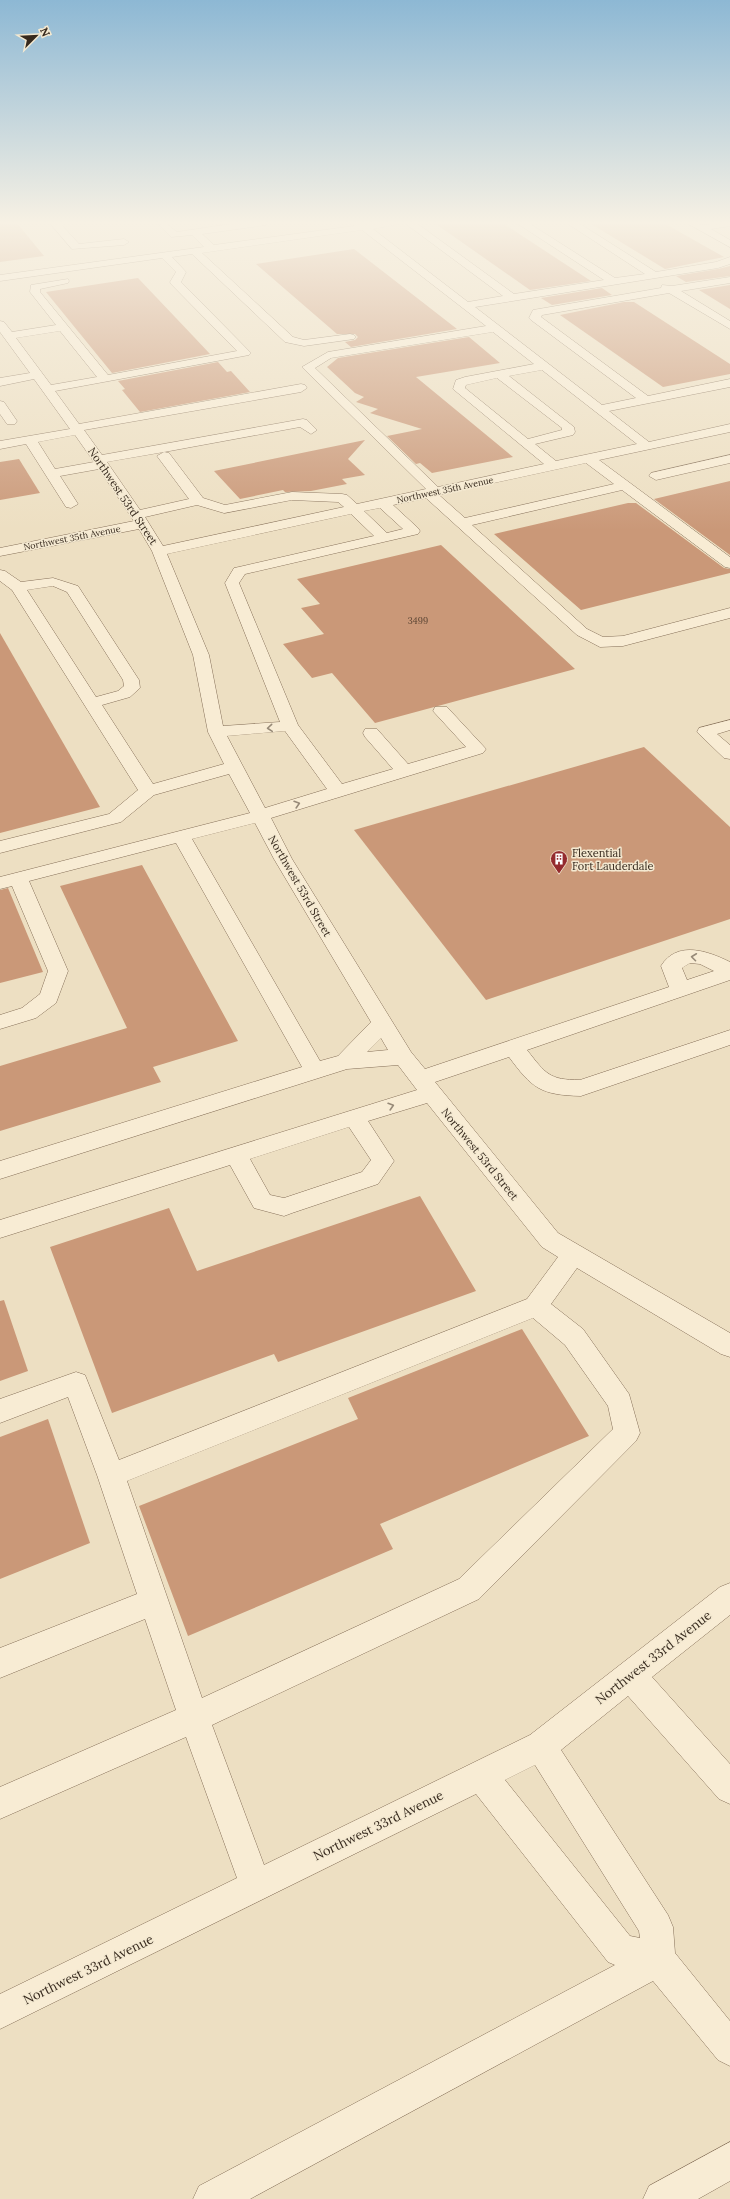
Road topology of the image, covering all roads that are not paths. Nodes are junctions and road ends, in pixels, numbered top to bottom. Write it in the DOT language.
graph roads {
  1 [pos="217,325"];
  2 [pos="273,325"];
  3 [pos="492,325"];
  4 [pos="544,325"];
  5 [pos="63,326"];
  6 [pos="2,327"];
  7 [pos="496,328"];
  8 [pos="360,335"];
  9 [pos="545,366"];
  10 [pos="500,374"];
  11 [pos="105,379"];
  12 [pos="0,382"];
  13 [pos="43,382"];
  14 [pos="730,383"];
  15 [pos="301,388"];
  16 [pos="646,400"];
  17 [pos="0,406"];
  18 [pos="599,409"];
  19 [pos="11,421"];
  20 [pos="730,428"];
  21 [pos="77,429"];
  22 [pos="311,430"];
  23 [pos="701,434"];
  24 [pos="30,440"];
  25 [pos="526,443"];
  26 [pos="0,445"];
  27 [pos="647,446"];
  28 [pos="726,452"];
  29 [pos="164,456"];
  30 [pos="589,459"];
  31 [pos="101,462"];
  32 [pos="554,466"];
  33 [pos="52,474"];
  34 [pos="656,476"];
  35 [pos="625,485"];
  36 [pos="432,493"];
  37 [pos="198,501"];
  38 [pos="383,503"];
  39 [pos="71,504"];
  40 [pos="354,509"];
  41 [pos="140,519"];
  42 [pos="462,523"];
  43 [pos="385,538"];
  44 [pos="159,551"];
  45 [pos="0,552"];
  46 [pos="730,564"];
  47 [pos="0,574"];
  48 [pos="18,587"];
  49 [pos="730,613"];
  50 [pos="92,703"];
  51 [pos="442,711"];
  52 [pos="730,725"];
  53 [pos="290,726"];
  54 [pos="216,732"];
  55 [pos="371,733"];
  56 [pos="730,754"];
  57 [pos="234,767"];
  58 [pos="405,771"];
  59 [pos="338,791"];
  60 [pos="148,792"];
  61 [pos="260,816"];
  62 [pos="181,836"];
  63 [pos="0,847"];
  64 [pos="9,880"];
  65 [pos="730,972"];
  66 [pos="680,990"];
  67 [pos="0,1022"];
  68 [pos="382,1023"];
  69 [pos="730,1037"];
  70 [pos="513,1047"];
  71 [pos="403,1057"];
  72 [pos="346,1061"];
  73 [pos="315,1071"];
  74 [pos="426,1086"];
  75 [pos="354,1118"];
  76 [pos="238,1156"];
  77 [pos="0,1170"];
  78 [pos="0,1229"];
  79 [pos="574,1254"];
  80 [pos="536,1306"];
  81 [pos="730,1346"];
  82 [pos="0,1411"];
  83 [pos="111,1475"];
  84 [pos="730,1597"];
  85 [pos="154,1601"];
  86 [pos="0,1662"];
  87 [pos="630,1675"];
  88 [pos="194,1718"];
  89 [pos="541,1746"];
  90 [pos="481,1775"];
  91 [pos="730,1788"];
  92 [pos="0,1803"];
  93 [pos="256,1886"];
  94 [pos="658,1960"];
  95 [pos="0,2012"];
  96 [pos="730,2048"];
  97 [pos="730,2160"];
  98 [pos="212,2199"];
  99 [pos="662,2199"];
  1 -- 11 [label="street"];
  2 -- 8 [label="street"];
  3 -- 7 [label="street"];
  4 -- 16 [label="street"];
  5 -- 6 [label="street"];
  5 -- 11 [label="street"];
  6 -- 13 [label="street, Northwest 53rd Street"];
  7 -- 9 [label="street"];
  7 -- 36 [label="street"];
  9 -- 10 [label="street"];
  9 -- 18 [label="street"];
  10 -- 25 [label="street"];
  10 -- 25 [label="street"];
  11 -- 13 [label="street"];
  12 -- 13 [label="street"];
  13 -- 21 [label="street, Northwest 53rd Street"];
  14 -- 16 [label="street"];
  15 -- 21 [label="street"];
  16 -- 18 [label="street"];
  17 -- 19 [label="street"];
  18 -- 27 [label="street"];
  20 -- 23 [label="street, Northwest 35th Avenue"];
  21 -- 24 [label="street"];
  21 -- 31 [label="street, Northwest 53rd Street"];
  22 -- 31 [label="street"];
  23 -- 27 [label="street, Northwest 35th Avenue"];
  23 -- 28 [label="street"];
  24 -- 26 [label="street"];
  24 -- 33 [label="street"];
  25 -- 32 [label="street"];
  27 -- 30 [label="street, Northwest 35th Avenue"];
  28 -- 34 [label="street"];
  29 -- 37 [label="street"];
  30 -- 32 [label="street, Northwest 35th Avenue"];
  30 -- 35 [label="street"];
  31 -- 33 [label="street"];
  31 -- 41 [label="street, Northwest 53rd Street"];
  32 -- 36 [label="street, Northwest 35th Avenue"];
  33 -- 39 [label="street"];
  35 -- 42 [label="street"];
  35 -- 46 [label="street"];
  36 -- 38 [label="street, Northwest 35th Avenue"];
  36 -- 42 [label="street"];
  37 -- 40 [label="street"];
  37 -- 41 [label="street, Northwest 35th Avenue"];
  38 -- 40 [label="street, Northwest 35th Avenue"];
  38 -- 43 [label="street"];
  40 -- 43 [label="street"];
  40 -- 44 [label="street, Northwest 35th Avenue"];
  41 -- 44 [label="street, Northwest 53rd Street"];
  41 -- 45 [label="street, Northwest 35th Avenue"];
  42 -- 49 [label="street"];
  43 -- 53 [label="street"];
  44 -- 54 [label="street, Northwest 53rd Street"];
  47 -- 48 [label="street"];
  48 -- 50 [label="street"];
  48 -- 50 [label="street"];
  50 -- 60 [label="street"];
  51 -- 58 [label="street"];
  52 -- 56 [label="street"];
  53 -- 54 [label="street, one-way"];
  53 -- 59 [label="street"];
  54 -- 57 [label="street, Northwest 53rd Street"];
  55 -- 58 [label="street"];
  57 -- 60 [label="street"];
  57 -- 61 [label="street, Northwest 53rd Street"];
  58 -- 59 [label="street"];
  61 -- 59 [label="street, one-way"];
  60 -- 63 [label="street"];
  61 -- 62 [label="street"];
  61 -- 68 [label="street, Northwest 53rd Street"];
  62 -- 64 [label="street"];
  62 -- 73 [label="street"];
  64 -- 67 [label="street"];
  65 -- 66 [label="street"];
  65 -- 66 [label="street, one-way"];
  66 -- 70 [label="street"];
  68 -- 71 [label="street, Northwest 53rd Street"];
  68 -- 72 [label="street"];
  69 -- 70 [label="street"];
  70 -- 74 [label="street"];
  71 -- 72 [label="street"];
  71 -- 74 [label="street, Northwest 53rd Street"];
  72 -- 73 [label="street"];
  73 -- 77 [label="street"];
  75 -- 74 [label="street, one-way"];
  74 -- 79 [label="street, Northwest 53rd Street"];
  75 -- 76 [label="street"];
  75 -- 76 [label="street"];
  76 -- 78 [label="street"];
  79 -- 80 [label="street"];
  79 -- 81 [label="street, Northwest 53rd Street"];
  80 -- 83 [label="street"];
  80 -- 88 [label="street"];
  82 -- 83 [label="street"];
  83 -- 85 [label="street"];
  84 -- 87 [label="street, Northwest 33rd Avenue"];
  85 -- 86 [label="street"];
  85 -- 88 [label="street"];
  87 -- 89 [label="street, Northwest 33rd Avenue"];
  87 -- 91 [label="street"];
  88 -- 92 [label="street"];
  88 -- 93 [label="street"];
  89 -- 90 [label="street, Northwest 33rd Avenue"];
  89 -- 94 [label="street"];
  90 -- 93 [label="street, Northwest 33rd Avenue"];
  90 -- 94 [label="street"];
  93 -- 95 [label="street, Northwest 33rd Avenue"];
  94 -- 96 [label="street"];
  94 -- 98 [label="street"];
  97 -- 99 [label="street"];
}
